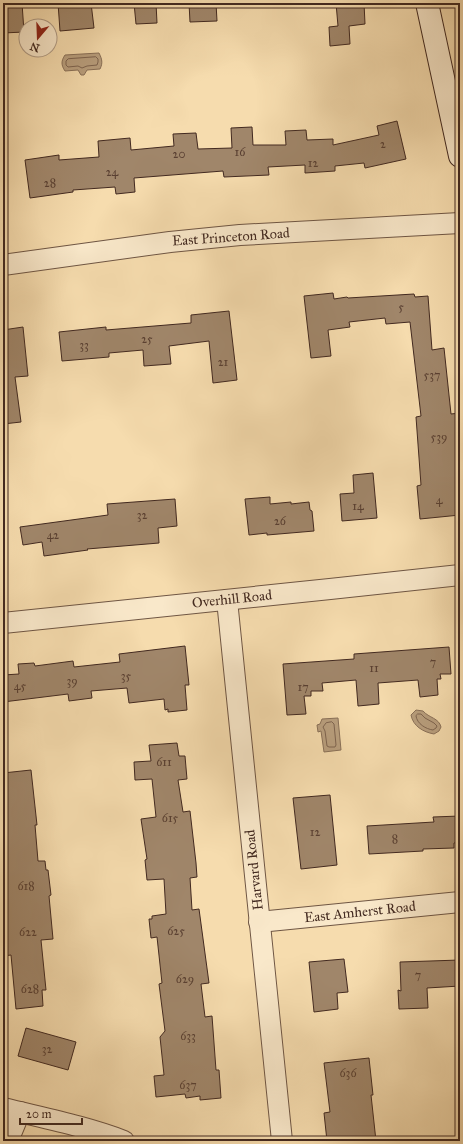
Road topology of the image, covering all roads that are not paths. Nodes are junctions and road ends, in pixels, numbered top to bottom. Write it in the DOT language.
graph roads {
  1 [pos="427,3"];
  2 [pos="460,156"];
  3 [pos="460,223"];
  4 [pos="3,265"];
  5 [pos="460,575"];
  6 [pos="227,600"];
  7 [pos="3,623"];
  8 [pos="460,902"];
  9 [pos="260,922"];
  10 [pos="11,1110"];
  11 [pos="8,1141"];
  12 [pos="124,1141"];
  13 [pos="282,1141"];
  1 -- 2 [label="main road"];
  3 -- 4 [label="street, East Princeton Road"];
  5 -- 6 [label="street, Overhill Road"];
  6 -- 7 [label="street, Overhill Road"];
  6 -- 9 [label="street, Harvard Road"];
  8 -- 9 [label="street, East Amherst Road"];
  9 -- 13 [label="street, Harvard Road"];
  10 -- 11 [label="street"];
  10 -- 12 [label="street"];
}
